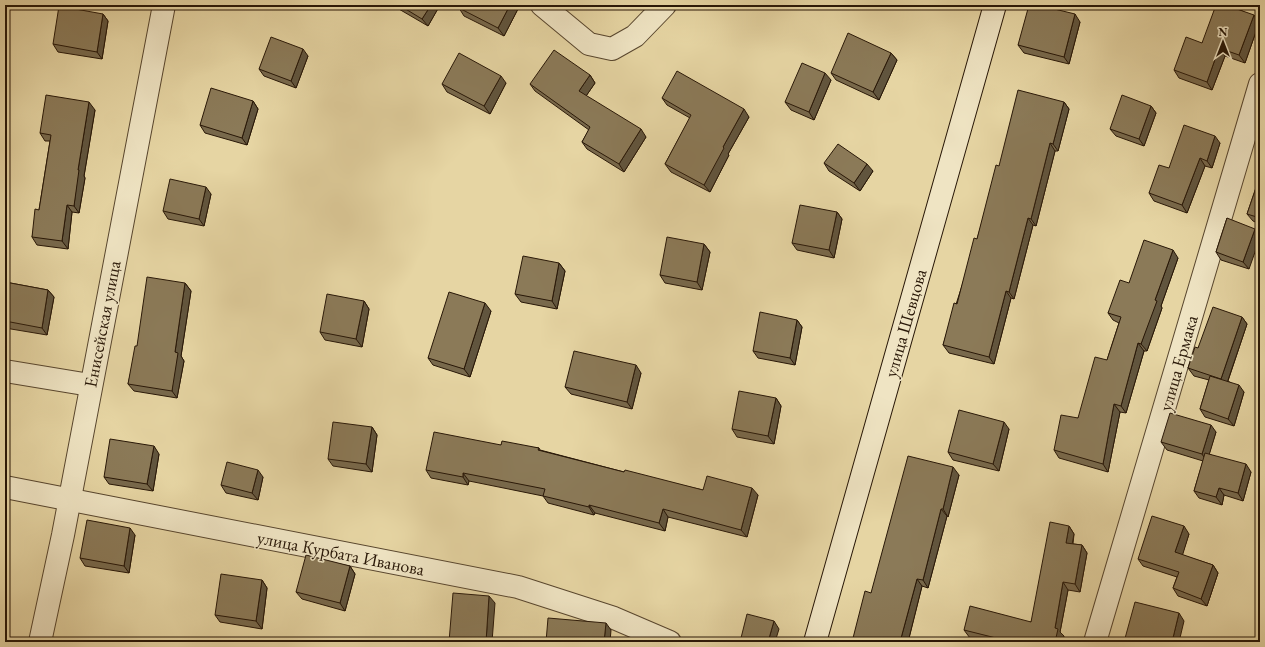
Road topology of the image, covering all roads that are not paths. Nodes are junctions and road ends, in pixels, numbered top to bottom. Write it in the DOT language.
graph roads {
  1 [pos="164,5"];
  2 [pos="542,5"];
  3 [pos="665,5"];
  4 [pos="995,5"];
  5 [pos="1260,84"];
  6 [pos="5,371"];
  7 [pos="90,385"];
  8 [pos="5,487"];
  9 [pos="69,499"];
  10 [pos="40,642"];
  11 [pos="670,642"];
  12 [pos="815,642"];
  13 [pos="1095,642"];
  1 -- 7 [label="street, Енисейская улица"];
  2 -- 3 [label="street"];
  4 -- 12 [label="street, улица Шевцова"];
  5 -- 13 [label="street, улица Ермака"];
  6 -- 7 [label="street"];
  7 -- 9 [label="street, Енисейская улица"];
  8 -- 9 [label="street, улица Курбата Иванова"];
  9 -- 10 [label="street, Енисейская улица"];
  9 -- 11 [label="street, улица Курбата Иванова"];
}
